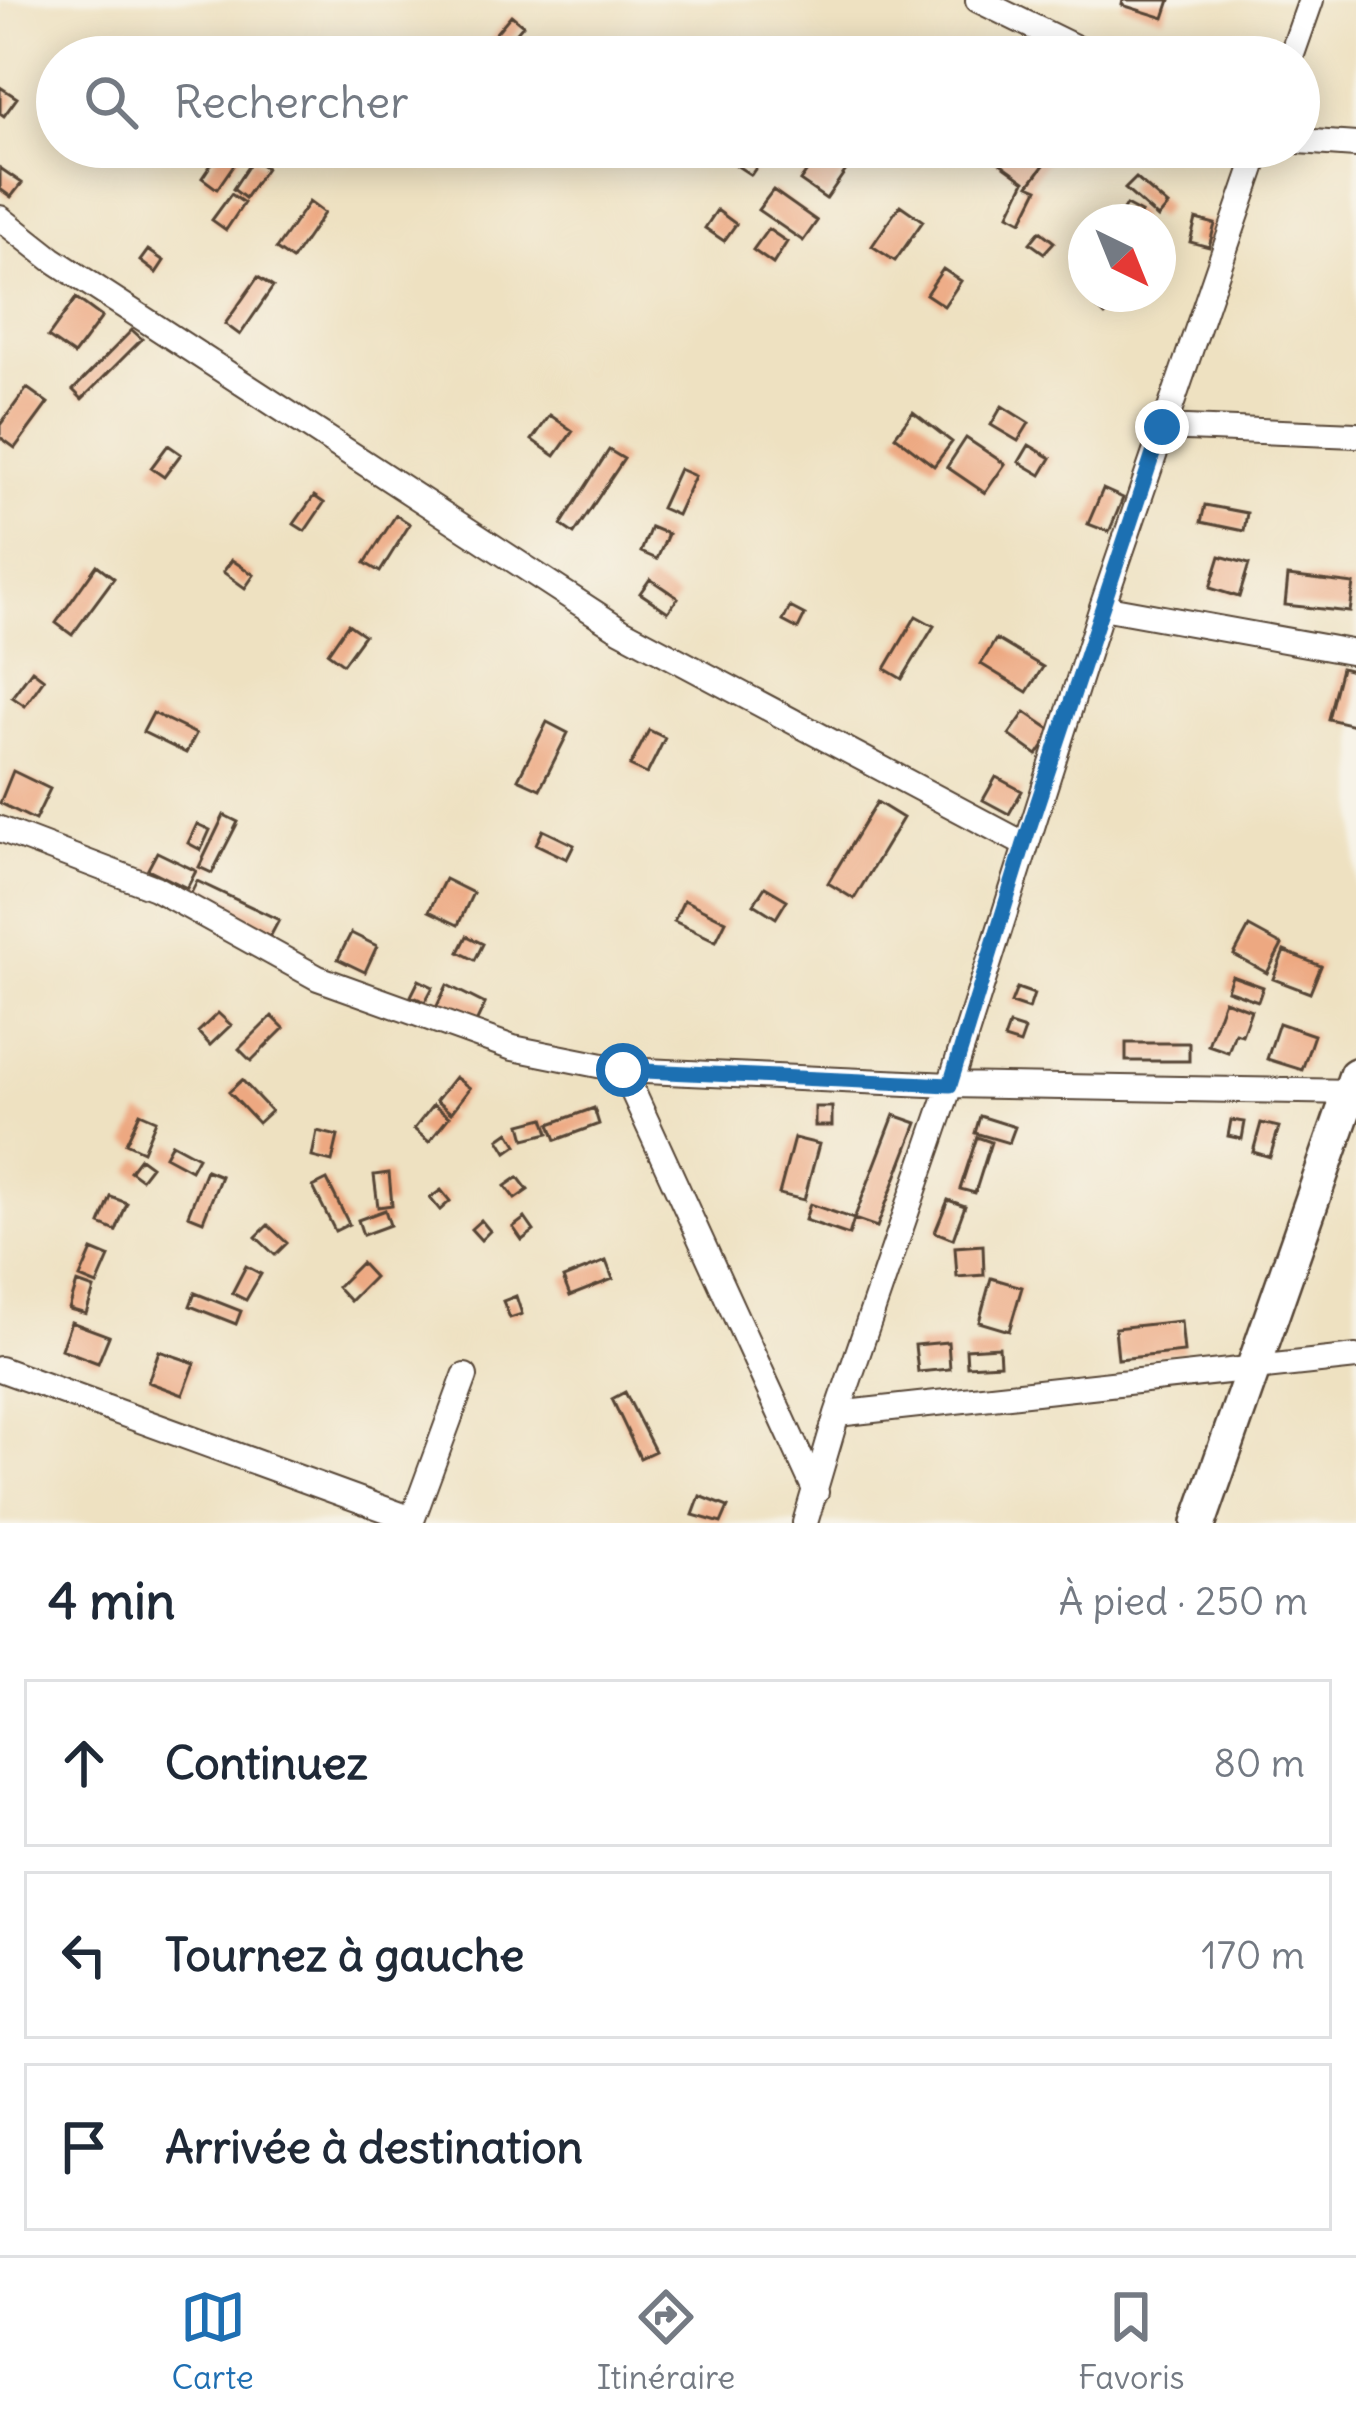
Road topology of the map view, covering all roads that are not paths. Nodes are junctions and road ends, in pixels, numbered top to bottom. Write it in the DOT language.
graph roads {
  1 [pos="978,0"];
  2 [pos="1311,0"];
  3 [pos="1052,36"];
  4 [pos="1298,36"];
  5 [pos="1320,142"];
  6 [pos="1356,145"];
  7 [pos="1253,168"];
  8 [pos="0,218"];
  9 [pos="1162,427"];
  10 [pos="1356,435"];
  11 [pos="1102,607"];
  12 [pos="1356,653"];
  13 [pos="0,829"];
  14 [pos="1024,844"];
  15 [pos="623,1070"];
  16 [pos="950,1085"];
  17 [pos="1354,1086"];
  18 [pos="1356,1357"];
  19 [pos="0,1369"];
  20 [pos="1252,1370"];
  21 [pos="465,1376"];
  22 [pos="837,1414"];
  23 [pos="816,1492"];
  24 [pos="412,1521"];
  25 [pos="805,1523"];
  26 [pos="1199,1523"];
  1 -- 3 [label="street"];
  2 -- 4 [label="street"];
  5 -- 6 [label="street"];
  7 -- 9 [label="street"];
  8 -- 14 [label="street"];
  9 -- 10 [label="street"];
  9 -- 11 [label="street"];
  11 -- 12 [label="street"];
  11 -- 14 [label="street"];
  13 -- 15 [label="street"];
  14 -- 16 [label="street"];
  15 -- 16 [label="street"];
  15 -- 23 [label="street"];
  16 -- 17 [label="street"];
  16 -- 22 [label="street"];
  17 -- 20 [label="street"];
  18 -- 20 [label="street"];
  19 -- 24 [label="street"];
  20 -- 22 [label="street"];
  20 -- 26 [label="street"];
  21 -- 24 [label="street"];
  22 -- 23 [label="street"];
  23 -- 25 [label="street"];
}
